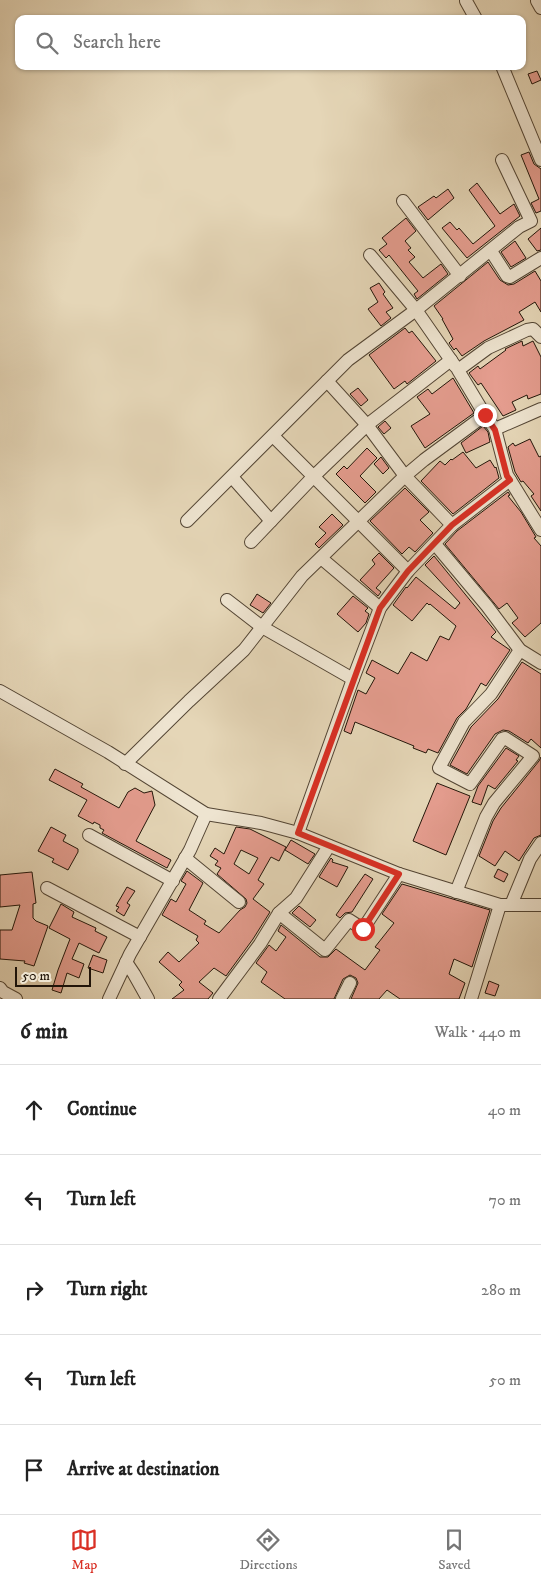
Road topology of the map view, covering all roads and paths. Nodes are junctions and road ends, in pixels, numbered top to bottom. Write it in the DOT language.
graph roads {
  1 [pos="466,1"];
  2 [pos="474,15"];
  3 [pos="504,70"];
  4 [pos="502,160"];
  5 [pos="541,160"];
  6 [pos="403,201"];
  7 [pos="536,218"];
  8 [pos="491,251"];
  9 [pos="370,255"];
  10 [pos="541,258"];
  11 [pos="460,276"];
  12 [pos="416,310"];
  13 [pos="541,337"];
  14 [pos="454,365"];
  15 [pos="327,381"];
  16 [pos="541,409"];
  17 [pos="485,415"];
  18 [pos="366,424"];
  19 [pos="495,430"];
  20 [pos="273,436"];
  21 [pos="405,476"];
  22 [pos="232,477"];
  23 [pos="313,477"];
  24 [pos="510,480"];
  25 [pos="537,512"];
  26 [pos="188,521"];
  27 [pos="271,521"];
  28 [pos="358,522"];
  29 [pos="452,525"];
  30 [pos="541,530"];
  31 [pos="251,542"];
  32 [pos="435,544"];
  33 [pos="321,558"];
  34 [pos="408,571"];
  35 [pos="227,600"];
  36 [pos="380,608"];
  37 [pos="262,627"];
  38 [pos="520,650"];
  39 [pos="541,663"];
  40 [pos="353,679"];
  41 [pos="0,691"];
  42 [pos="537,759"];
  43 [pos="125,764"];
  44 [pos="206,814"];
  45 [pos="298,833"];
  46 [pos="88,835"];
  47 [pos="541,843"];
  48 [pos="329,846"];
  49 [pos="185,858"];
  50 [pos="399,874"];
  51 [pos="173,881"];
  52 [pos="47,888"];
  53 [pos="456,892"];
  54 [pos="239,902"];
  55 [pos="505,905"];
  56 [pos="541,905"];
  57 [pos="279,913"];
  58 [pos="140,937"];
  59 [pos="126,962"];
  60 [pos="350,983"];
  61 [pos="0,988"];
  62 [pos="16,999"];
  63 [pos="109,999"];
  64 [pos="148,999"];
  65 [pos="219,999"];
  66 [pos="342,999"];
  67 [pos="471,999"];
  1 -- 2 [label="street"];
  3 -- 5 [label="street"];
  4 -- 7 [label="street"];
  6 -- 11 [label="street"];
  7 -- 8 [label="street"];
  8 -- 10 [label="street"];
  8 -- 11 [label="street"];
  9 -- 12 [label="street"];
  11 -- 12 [label="street"];
  12 -- 14 [label="street"];
  12 -- 15 [label="street"];
  13 -- 14 [label="street"];
  14 -- 17 [label="street"];
  14 -- 18 [label="street"];
  15 -- 18 [label="street"];
  15 -- 20 [label="street"];
  16 -- 19 [label="street"];
  17 -- 19 [label="street"];
  17 -- 21 [label="street"];
  18 -- 21 [label="street"];
  18 -- 23 [label="street"];
  19 -- 24 [label="street"];
  20 -- 22 [label="street"];
  20 -- 23 [label="street"];
  21 -- 28 [label="street"];
  21 -- 29 [label="street"];
  22 -- 26 [label="street"];
  22 -- 27 [label="street"];
  23 -- 27 [label="street"];
  23 -- 28 [label="street"];
  24 -- 25 [label="street"];
  24 -- 29 [label="street"];
  25 -- 30 [label="street"];
  27 -- 31 [label="street"];
  28 -- 33 [label="street"];
  28 -- 34 [label="street"];
  29 -- 32 [label="street"];
  32 -- 34 [label="street"];
  32 -- 38 [label="street"];
  33 -- 36 [label="street"];
  33 -- 37 [label="street"];
  34 -- 36 [label="street"];
  35 -- 37 [label="street"];
  36 -- 40 [label="street"];
  37 -- 40 [label="street"];
  37 -- 43 [label="street"];
  38 -- 39 [label="street"];
  38 -- 42 [label="street"];
  40 -- 45 [label="street"];
  41 -- 43 [label="street"];
  42 -- 53 [label="street"];
  43 -- 44 [label="street"];
  44 -- 45 [label="street"];
  44 -- 49 [label="street"];
  45 -- 48 [label="street"];
  46 -- 51 [label="street"];
  47 -- 55 [label="street"];
  48 -- 50 [label="street"];
  48 -- 57 [label="street"];
  49 -- 51 [label="street"];
  49 -- 54 [label="street"];
  50 -- 53 [label="street"];
  50 -- 57 [label="street"];
  51 -- 58 [label="street"];
  52 -- 58 [label="street"];
  53 -- 55 [label="street"];
  55 -- 56 [label="street"];
  55 -- 67 [label="street"];
  57 -- 65 [label="street"];
  58 -- 59 [label="street"];
  59 -- 63 [label="street"];
  59 -- 64 [label="street"];
  60 -- 66 [label="street"];
  61 -- 62 [label="street"];
}
